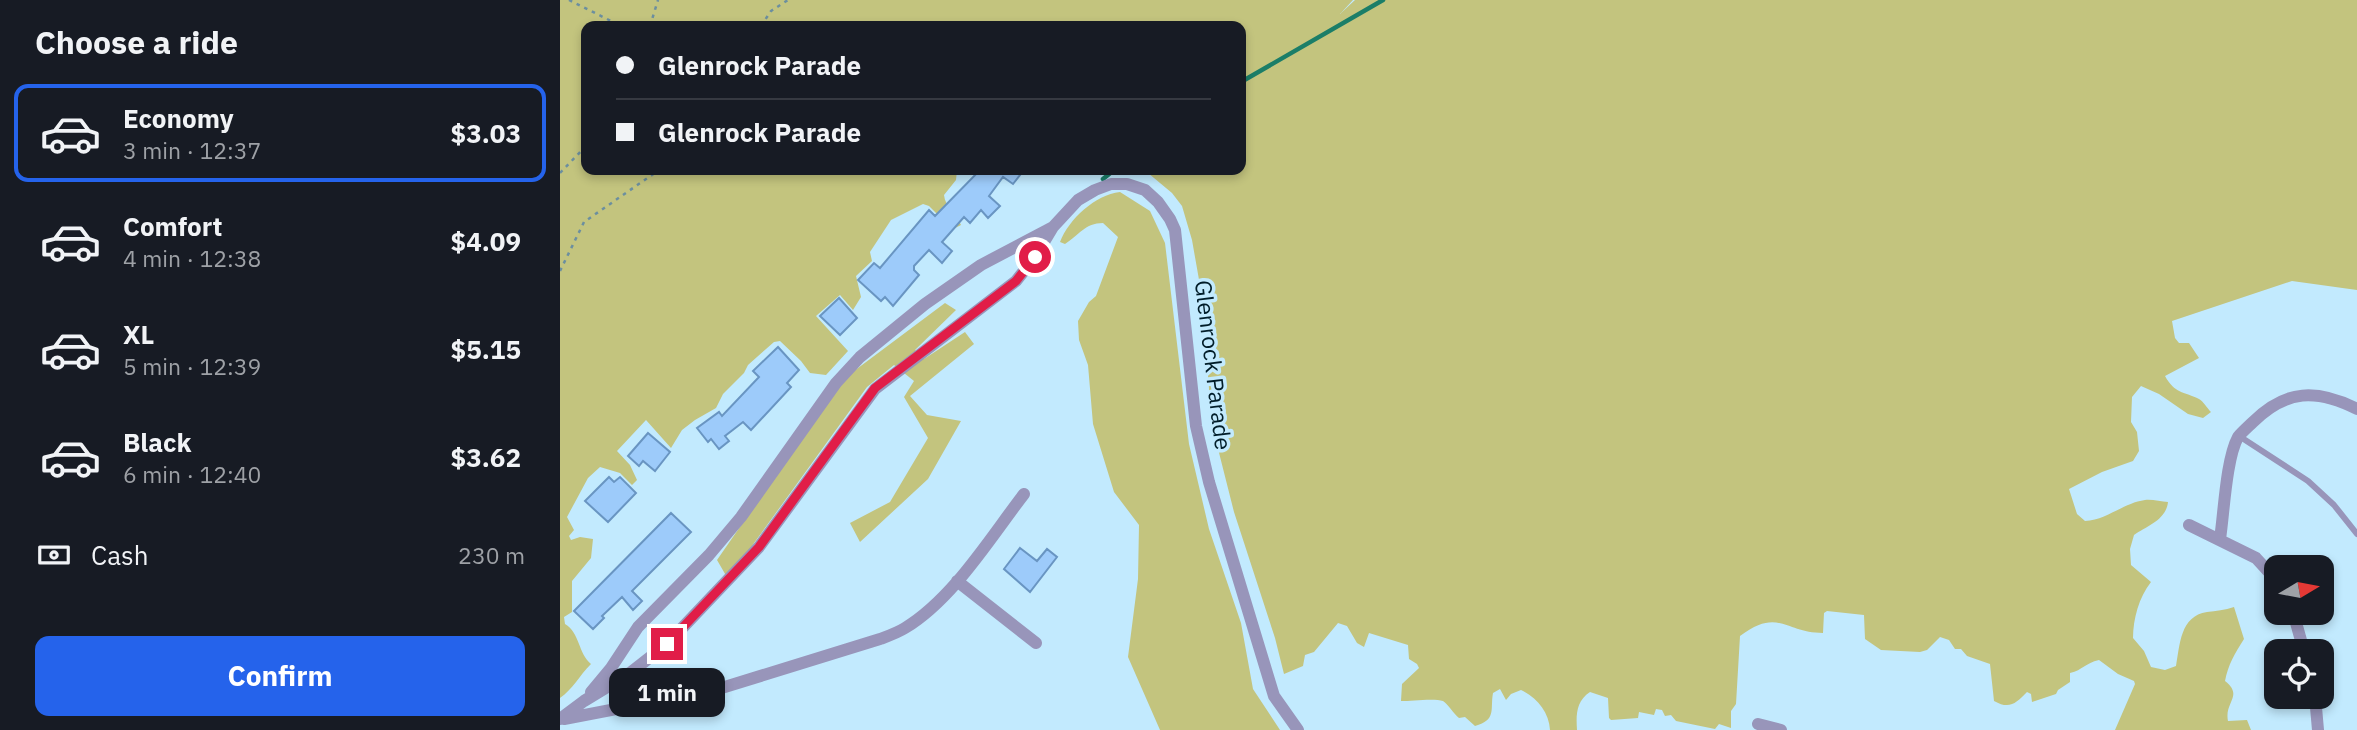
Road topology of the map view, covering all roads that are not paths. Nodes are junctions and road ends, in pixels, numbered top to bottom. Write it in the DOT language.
graph roads {
  1 [pos="1053,227"];
  2 [pos="2357,409"];
  3 [pos="2238,436"];
  4 [pos="1024,494"];
  5 [pos="2189,526"];
  6 [pos="2357,534"];
  7 [pos="2220,539"];
  8 [pos="2264,567"];
  9 [pos="957,581"];
  10 [pos="1036,643"];
  11 [pos="584,701"];
  12 [pos="2316,709"];
  13 [pos="560,719"];
  14 [pos="1758,724"];
  15 [pos="1298,730"];
  16 [pos="1781,730"];
  17 [pos="2318,730"];
  1 -- 11 [label="street, Glenrock Parade"];
  1 -- 11 [label="street, Glenrock Parade"];
  1 -- 15 [label="street, Glenrock Parade"];
  2 -- 3 [label="street"];
  3 -- 6 [label="lane"];
  3 -- 7 [label="street"];
  4 -- 9 [label="street"];
  5 -- 7 [label="street"];
  7 -- 8 [label="street"];
  9 -- 10 [label="street"];
  9 -- 13 [label="street"];
  11 -- 13 [label="street, Glenrock Parade"];
  12 -- 17 [label="street"];
  14 -- 16 [label="street"];
}
